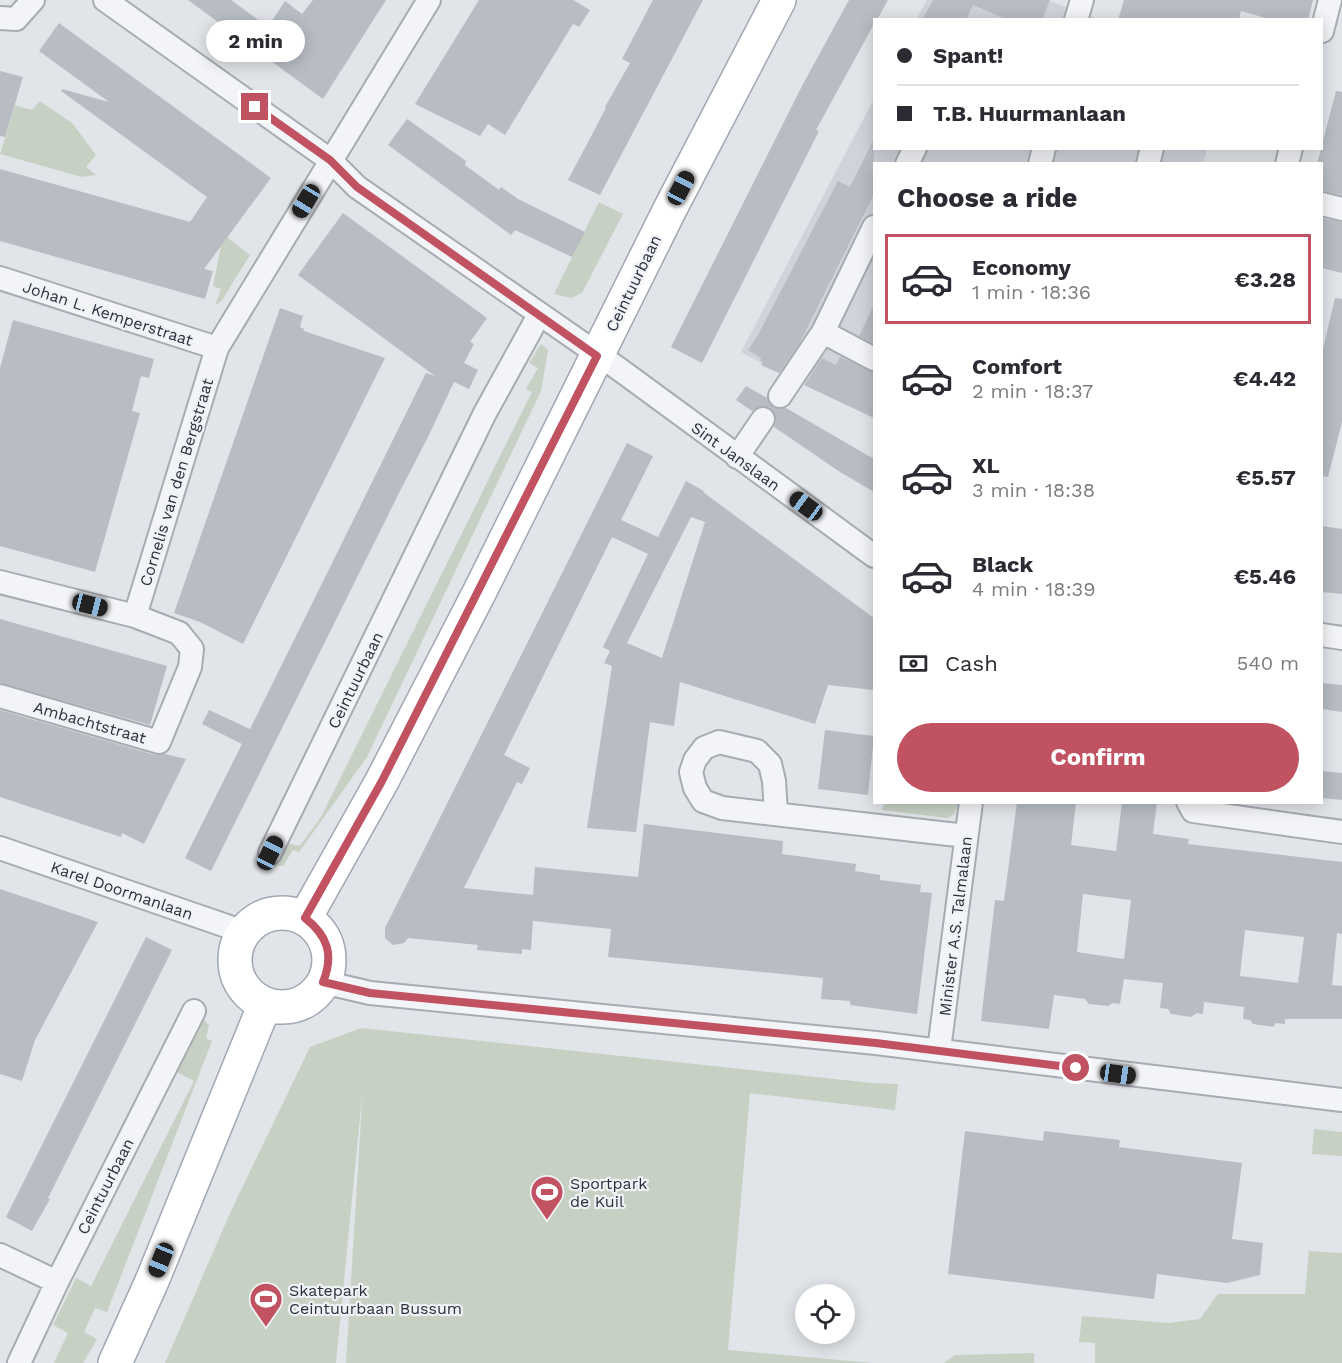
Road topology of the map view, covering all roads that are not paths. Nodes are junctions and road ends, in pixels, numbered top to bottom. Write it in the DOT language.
graph roads {
  1 [pos="33,0"];
  2 [pos="105,0"];
  3 [pos="429,0"];
  4 [pos="779,0"];
  5 [pos="1082,0"];
  6 [pos="1330,0"];
  7 [pos="0,18"];
  8 [pos="1077,18"];
  9 [pos="1323,27"];
  10 [pos="330,160"];
  11 [pos="1323,204"];
  12 [pos="1342,209"];
  13 [pos="873,229"];
  14 [pos="0,278"];
  15 [pos="539,315"];
  16 [pos="823,332"];
  17 [pos="217,348"];
  18 [pos="597,356"];
  19 [pos="873,358"];
  20 [pos="780,396"];
  21 [pos="763,419"];
  22 [pos="737,457"];
  23 [pos="873,555"];
  24 [pos="0,582"];
  25 [pos="135,616"];
  26 [pos="1323,635"];
  27 [pos="1342,638"];
  28 [pos="0,696"];
  29 [pos="971,804"];
  30 [pos="1189,804"];
  31 [pos="776,813"];
  32 [pos="1342,832"];
  33 [pos="966,836"];
  34 [pos="0,848"];
  35 [pos="270,853"];
  36 [pos="305,918"];
  37 [pos="244,932"];
  38 [pos="323,982"];
  39 [pos="265,1004"];
  40 [pos="194,1011"];
  41 [pos="939,1050"];
  42 [pos="1342,1100"];
  43 [pos="0,1255"];
  44 [pos="57,1282"];
  45 [pos="20,1363"];
  46 [pos="116,1363"];
  1 -- 7 [label="street"];
  2 -- 10 [label="street, Sint Janslaan"];
  3 -- 10 [label="street, Cornelis van den Bergstraat"];
  4 -- 18 [label="main road, Ceintuurbaan"];
  5 -- 8 [label="street"];
  6 -- 9 [label="street"];
  10 -- 15 [label="street, Sint Janslaan"];
  10 -- 17 [label="street, Cornelis van den Bergstraat"];
  11 -- 12 [label="street"];
  13 -- 16 [label="street"];
  14 -- 17 [label="street, Johan L. Kemperstraat"];
  15 -- 18 [label="street, Sint Janslaan"];
  15 -- 35 [label="street, Ceintuurbaan"];
  16 -- 19 [label="street"];
  16 -- 20 [label="street"];
  17 -- 25 [label="street, Cornelis van den Bergstraat"];
  18 -- 22 [label="street, Sint Janslaan"];
  18 -- 36 [label="main road, Ceintuurbaan"];
  21 -- 22 [label="street"];
  22 -- 23 [label="street, Sint Janslaan"];
  24 -- 25 [label="street"];
  25 -- 28 [label="street, Ambachtstraat"];
  26 -- 27 [label="street"];
  29 -- 33 [label="street, Minister A.S. Talmalaan"];
  30 -- 32 [label="street"];
  31 -- 33 [label="street"];
  33 -- 41 [label="street, Minister A.S. Talmalaan"];
  34 -- 37 [label="street, Karel Doormanlaan"];
  36 -- 37 [label="main road"];
  36 -- 38 [label="main road"];
  37 -- 39 [label="main road"];
  38 -- 39 [label="main road"];
  38 -- 41 [label="street"];
  39 -- 46 [label="main road"];
  40 -- 44 [label="street, Ceintuurbaan"];
  41 -- 42 [label="street"];
  43 -- 44 [label="street"];
  44 -- 45 [label="street, Ceintuurbaan"];
}
